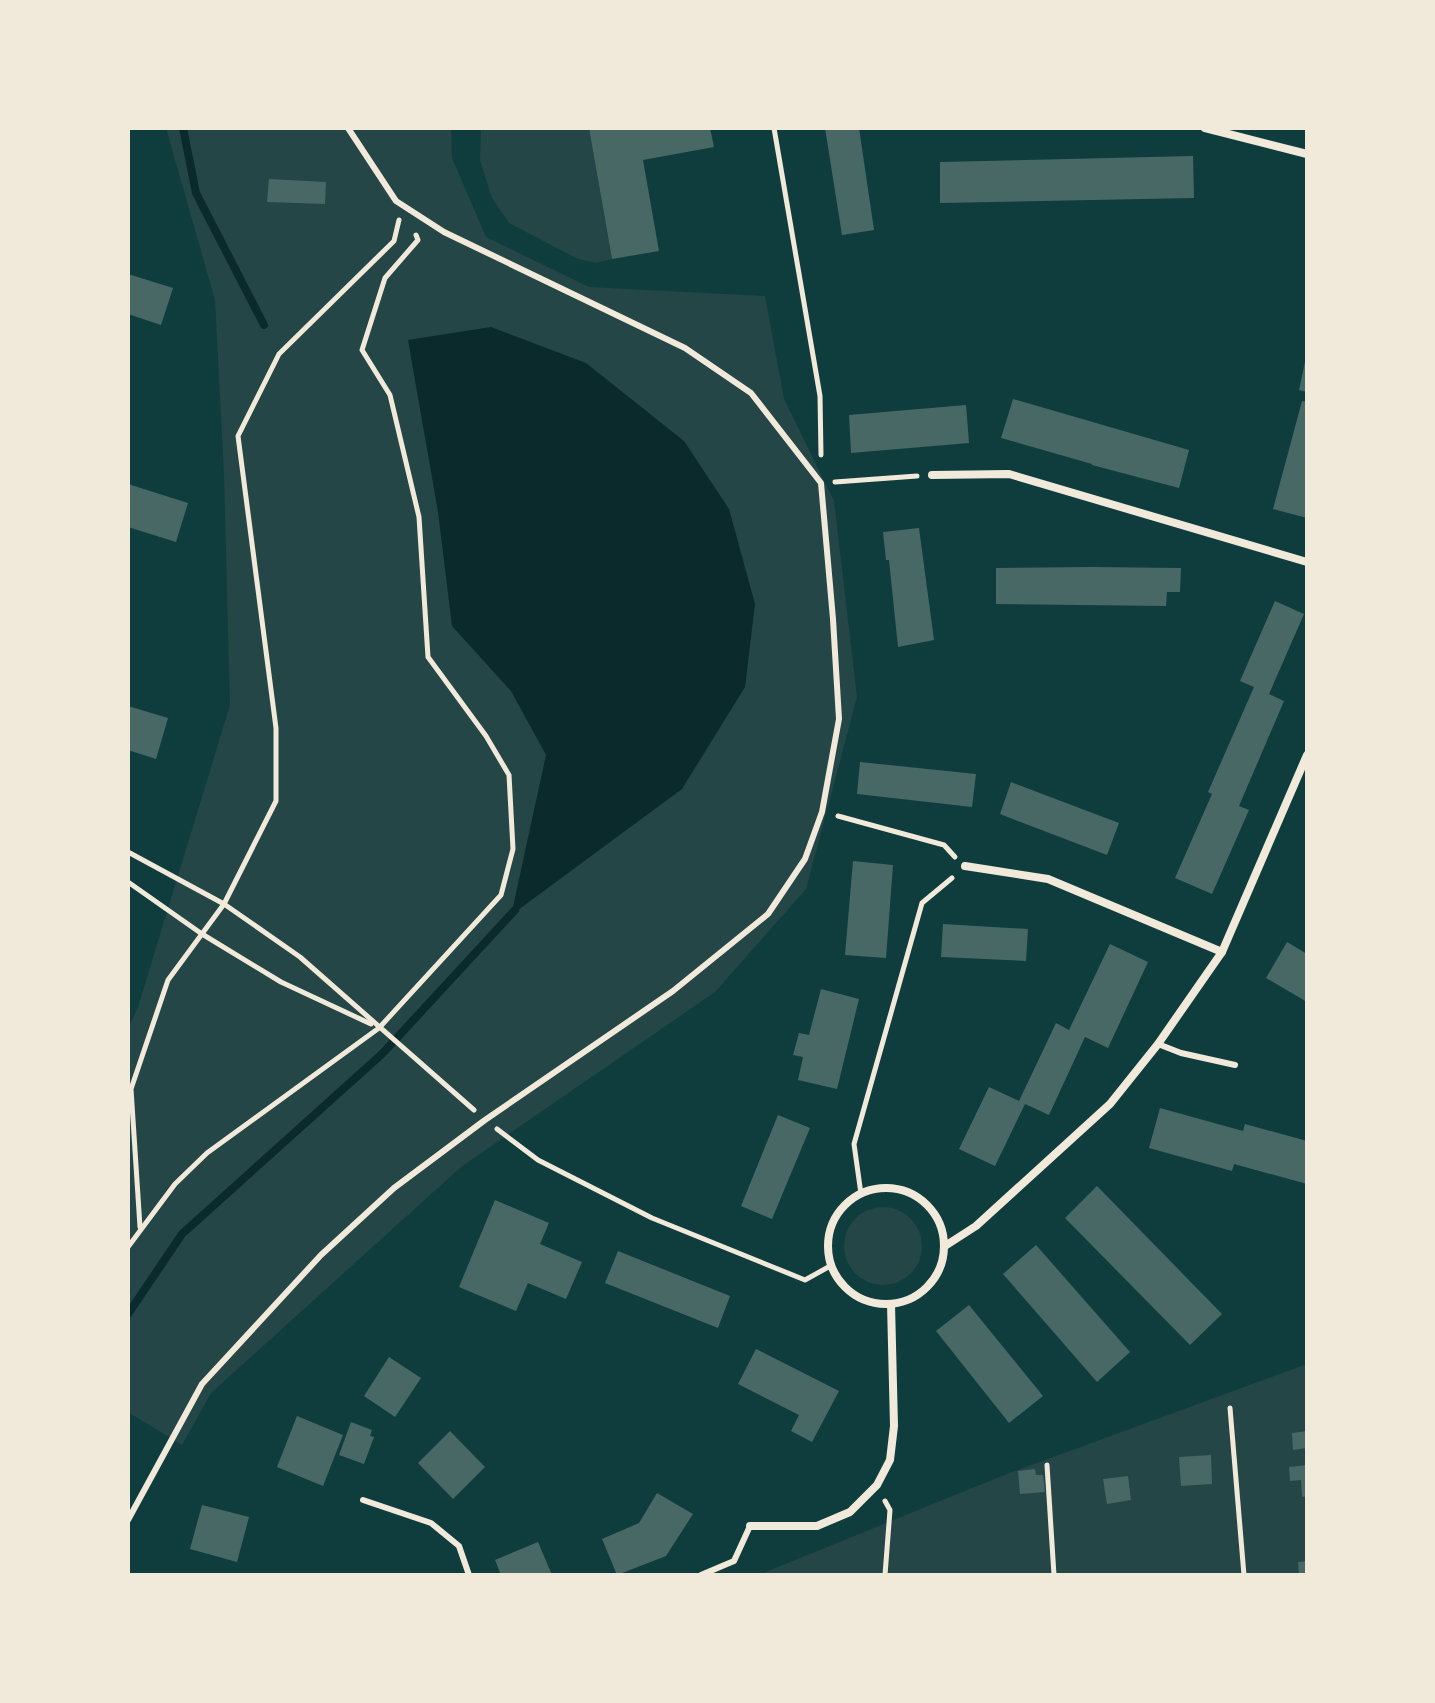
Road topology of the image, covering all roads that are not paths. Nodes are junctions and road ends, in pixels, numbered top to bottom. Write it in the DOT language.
graph roads {
  1 [pos="348,128"];
  2 [pos="1205,128"];
  3 [pos="1307,154"];
  4 [pos="932,475"];
  5 [pos="1307,562"];
  6 [pos="1307,755"];
  7 [pos="965,866"];
  8 [pos="1222,952"];
  9 [pos="1158,1044"];
  10 [pos="1235,1065"];
  11 [pos="945,1246"];
  12 [pos="891,1304"];
  13 [pos="363,1500"];
  14 [pos="128,1520"];
  15 [pos="750,1526"];
  16 [pos="469,1575"];
  17 [pos="701,1575"];
  1 -- 14 [label="lane"];
  2 -- 3 [label="street"];
  4 -- 5 [label="street"];
  6 -- 8 [label="street"];
  7 -- 8 [label="street"];
  8 -- 9 [label="street"];
  9 -- 10 [label="lane"];
  9 -- 11 [label="street"];
  11 -- 12 [label="street"];
  11 -- 12 [label="street"];
  12 -- 15 [label="street"];
  13 -- 16 [label="lane"];
  15 -- 17 [label="lane"];
}
